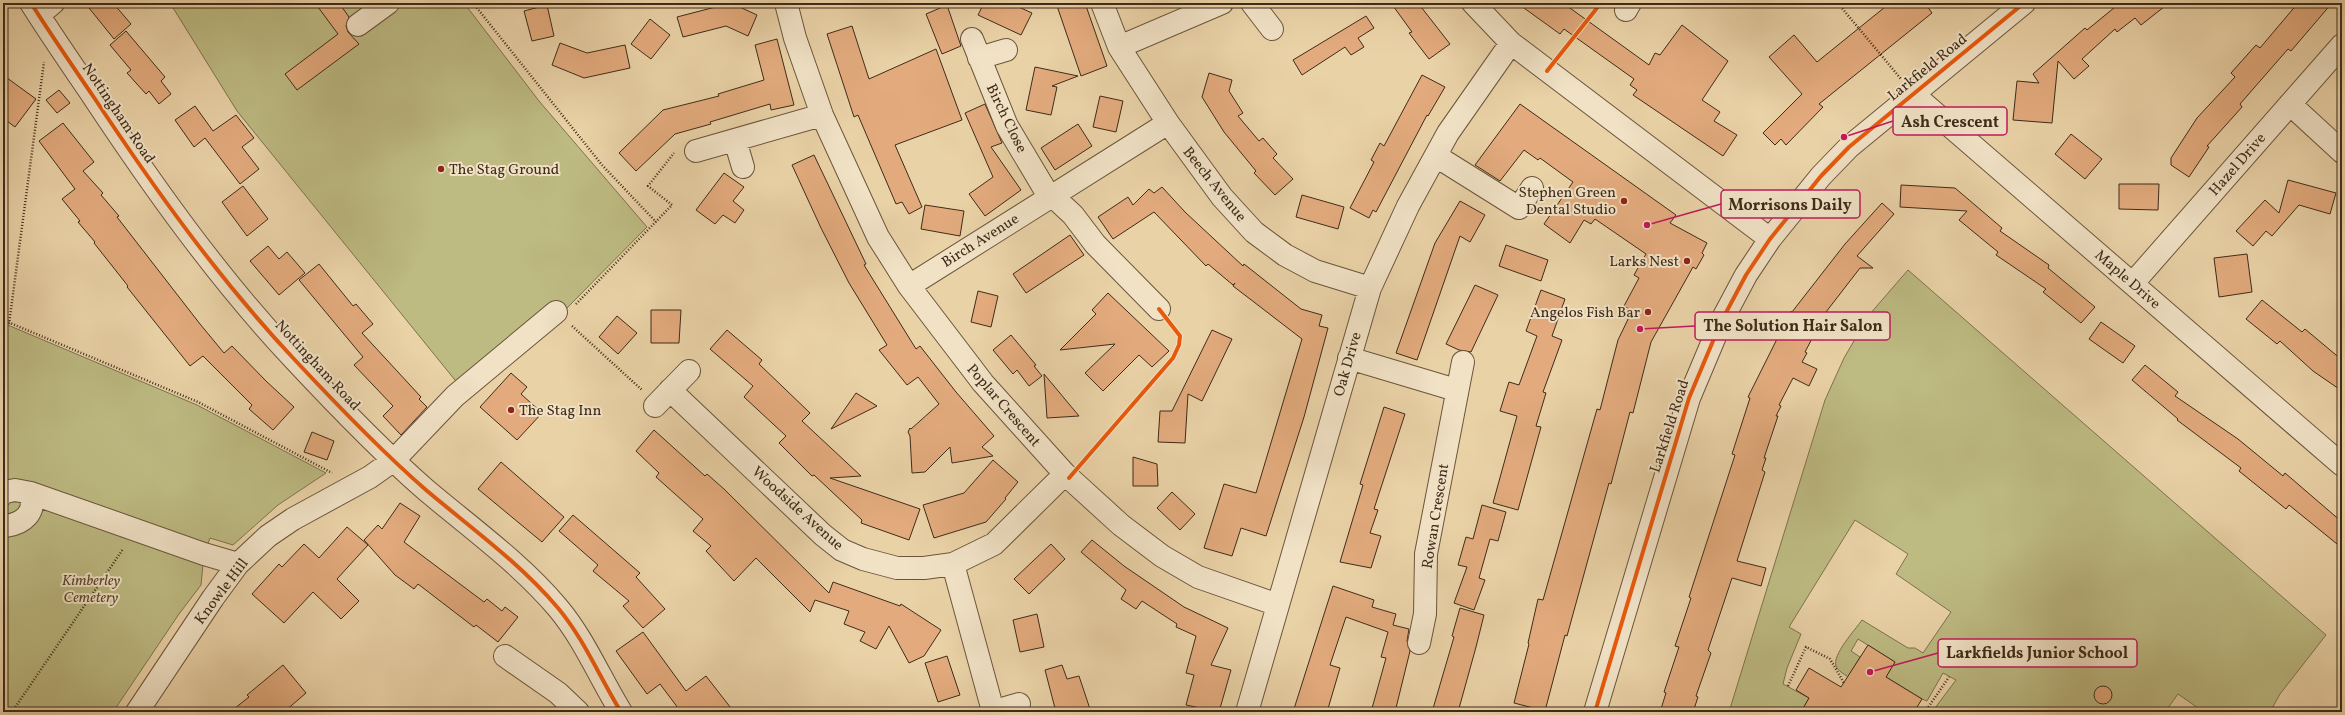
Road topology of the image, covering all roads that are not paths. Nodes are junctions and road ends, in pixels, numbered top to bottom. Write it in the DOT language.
graph roads {
  1 [pos="388,3"];
  2 [pos="786,3"];
  3 [pos="1102,3"];
  4 [pos="1222,3"];
  5 [pos="1252,3"];
  6 [pos="1473,3"];
  7 [pos="2024,3"];
  8 [pos="43,13"];
  9 [pos="358,25"];
  10 [pos="1272,29"];
  11 [pos="1511,43"];
  12 [pos="2342,45"];
  13 [pos="1119,47"];
  14 [pos="1006,50"];
  15 [pos="1913,94"];
  16 [pos="2290,104"];
  17 [pos="822,115"];
  18 [pos="1168,123"];
  19 [pos="735,140"];
  20 [pos="696,151"];
  21 [pos="2342,152"];
  22 [pos="1436,156"];
  23 [pos="743,167"];
  24 [pos="1532,188"];
  25 [pos="1052,195"];
  26 [pos="1770,239"];
  27 [pos="2133,283"];
  28 [pos="909,286"];
  29 [pos="1370,288"];
  30 [pos="1159,309"];
  31 [pos="559,315"];
  32 [pos="1349,358"];
  33 [pos="1463,362"];
  34 [pos="689,371"];
  35 [pos="1456,390"];
  36 [pos="394,460"];
  37 [pos="2342,465"];
  38 [pos="1064,474"];
  39 [pos="31,493"];
  40 [pos="3,494"];
  41 [pos="3,524"];
  42 [pos="238,564"];
  43 [pos="953,564"];
  44 [pos="1278,605"];
  45 [pos="1419,643"];
  46 [pos="505,656"];
  47 [pos="1019,704"];
  48 [pos="137,712"];
  49 [pos="578,712"];
  50 [pos="621,712"];
  51 [pos="992,712"];
  52 [pos="1247,712"];
  53 [pos="1595,712"];
  1 -- 9 [label="street"];
  2 -- 17 [label="street, Poplar Crescent"];
  3 -- 13 [label="street, Beech Avenue"];
  4 -- 13 [label="street"];
  5 -- 10 [label="street"];
  6 -- 11 [label="street"];
  7 -- 15 [label="street, Larkfield Road"];
  8 -- 36 [label="street, Nottingham Road"];
  11 -- 22 [label="street, Oak Drive"];
  11 -- 26 [label="street"];
  12 -- 16 [label="street, Hazel Drive"];
  13 -- 18 [label="street, Beech Avenue"];
  14 -- 25 [label="street, Birch Close"];
  15 -- 26 [label="street, Larkfield Road"];
  15 -- 27 [label="street, Maple Drive"];
  16 -- 21 [label="street"];
  16 -- 27 [label="street, Hazel Drive"];
  17 -- 19 [label="street"];
  17 -- 28 [label="street, Poplar Crescent"];
  18 -- 25 [label="street, Birch Avenue"];
  18 -- 29 [label="street, Beech Avenue"];
  19 -- 20 [label="street"];
  19 -- 23 [label="street"];
  22 -- 24 [label="street"];
  22 -- 29 [label="street, Oak Drive"];
  25 -- 28 [label="street, Birch Avenue"];
  25 -- 30 [label="street"];
  26 -- 53 [label="street, Larkfield Road"];
  27 -- 37 [label="street, Maple Drive"];
  28 -- 38 [label="street, Poplar Crescent"];
  29 -- 32 [label="street, Oak Drive"];
  31 -- 36 [label="street, Knowle Hill"];
  32 -- 35 [label="street"];
  32 -- 44 [label="street, Oak Drive"];
  33 -- 35 [label="street, Rowan Crescent"];
  34 -- 43 [label="street, Woodside Avenue"];
  35 -- 45 [label="street, Rowan Crescent"];
  36 -- 42 [label="street, Knowle Hill"];
  36 -- 50 [label="street, Nottingham Road"];
  38 -- 43 [label="street, Woodside Avenue"];
  38 -- 44 [label="street, Poplar Crescent"];
  39 -- 40 [label="street"];
  39 -- 41 [label="street"];
  39 -- 42 [label="street"];
  42 -- 48 [label="street, Knowle Hill"];
  43 -- 51 [label="street"];
  44 -- 52 [label="street, Oak Drive"];
  46 -- 49 [label="street"];
  47 -- 51 [label="street"];
}
